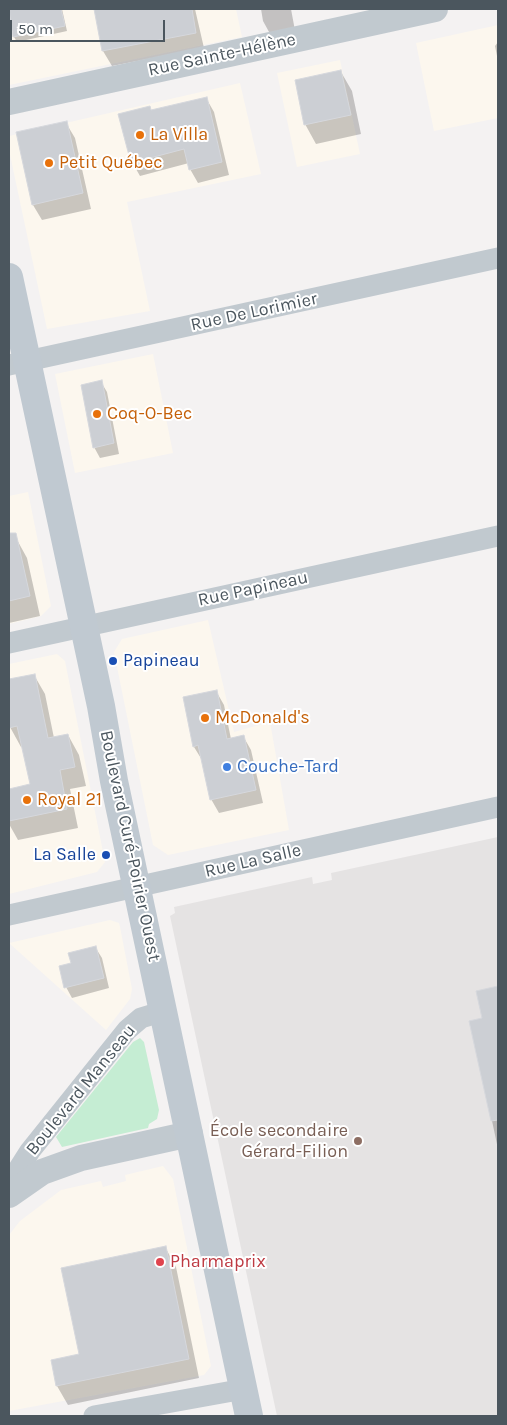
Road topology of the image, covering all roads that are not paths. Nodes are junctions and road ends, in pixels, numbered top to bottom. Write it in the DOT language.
graph roads {
  1 [pos="435,9"];
  2 [pos="9,102"];
  3 [pos="498,258"];
  4 [pos="9,277"];
  5 [pos="18,363"];
  6 [pos="498,536"];
  7 [pos="84,626"];
  8 [pos="9,643"];
  9 [pos="498,807"];
  10 [pos="138,887"];
  11 [pos="9,916"];
  12 [pos="164,1012"];
  13 [pos="190,1134"];
  14 [pos="9,1184"];
  15 [pos="9,1195"];
  16 [pos="244,1389"];
  17 [pos="94,1416"];
  18 [pos="249,1416"];
  1 -- 2 [label="street, Rue Sainte-Hélène"];
  3 -- 5 [label="street, Rue De Lorimier"];
  4 -- 5 [label="main road, Boulevard Curé-Poirier Ouest"];
  5 -- 7 [label="main road, Boulevard Curé-Poirier Ouest"];
  6 -- 7 [label="street, Rue Papineau"];
  7 -- 8 [label="street, Rue Papineau"];
  7 -- 10 [label="main road, Boulevard Curé-Poirier Ouest"];
  9 -- 10 [label="street, Rue La Salle"];
  10 -- 11 [label="street, Rue La Salle"];
  10 -- 12 [label="main road, Boulevard Curé-Poirier Ouest"];
  12 -- 13 [label="main road, Boulevard Curé-Poirier Ouest"];
  12 -- 14 [label="street, Boulevard Manseau"];
  13 -- 15 [label="street"];
  13 -- 16 [label="main road, Boulevard Curé-Poirier Ouest"];
  16 -- 17 [label="street"];
  16 -- 18 [label="main road, Boulevard Curé-Poirier Ouest"];
}
